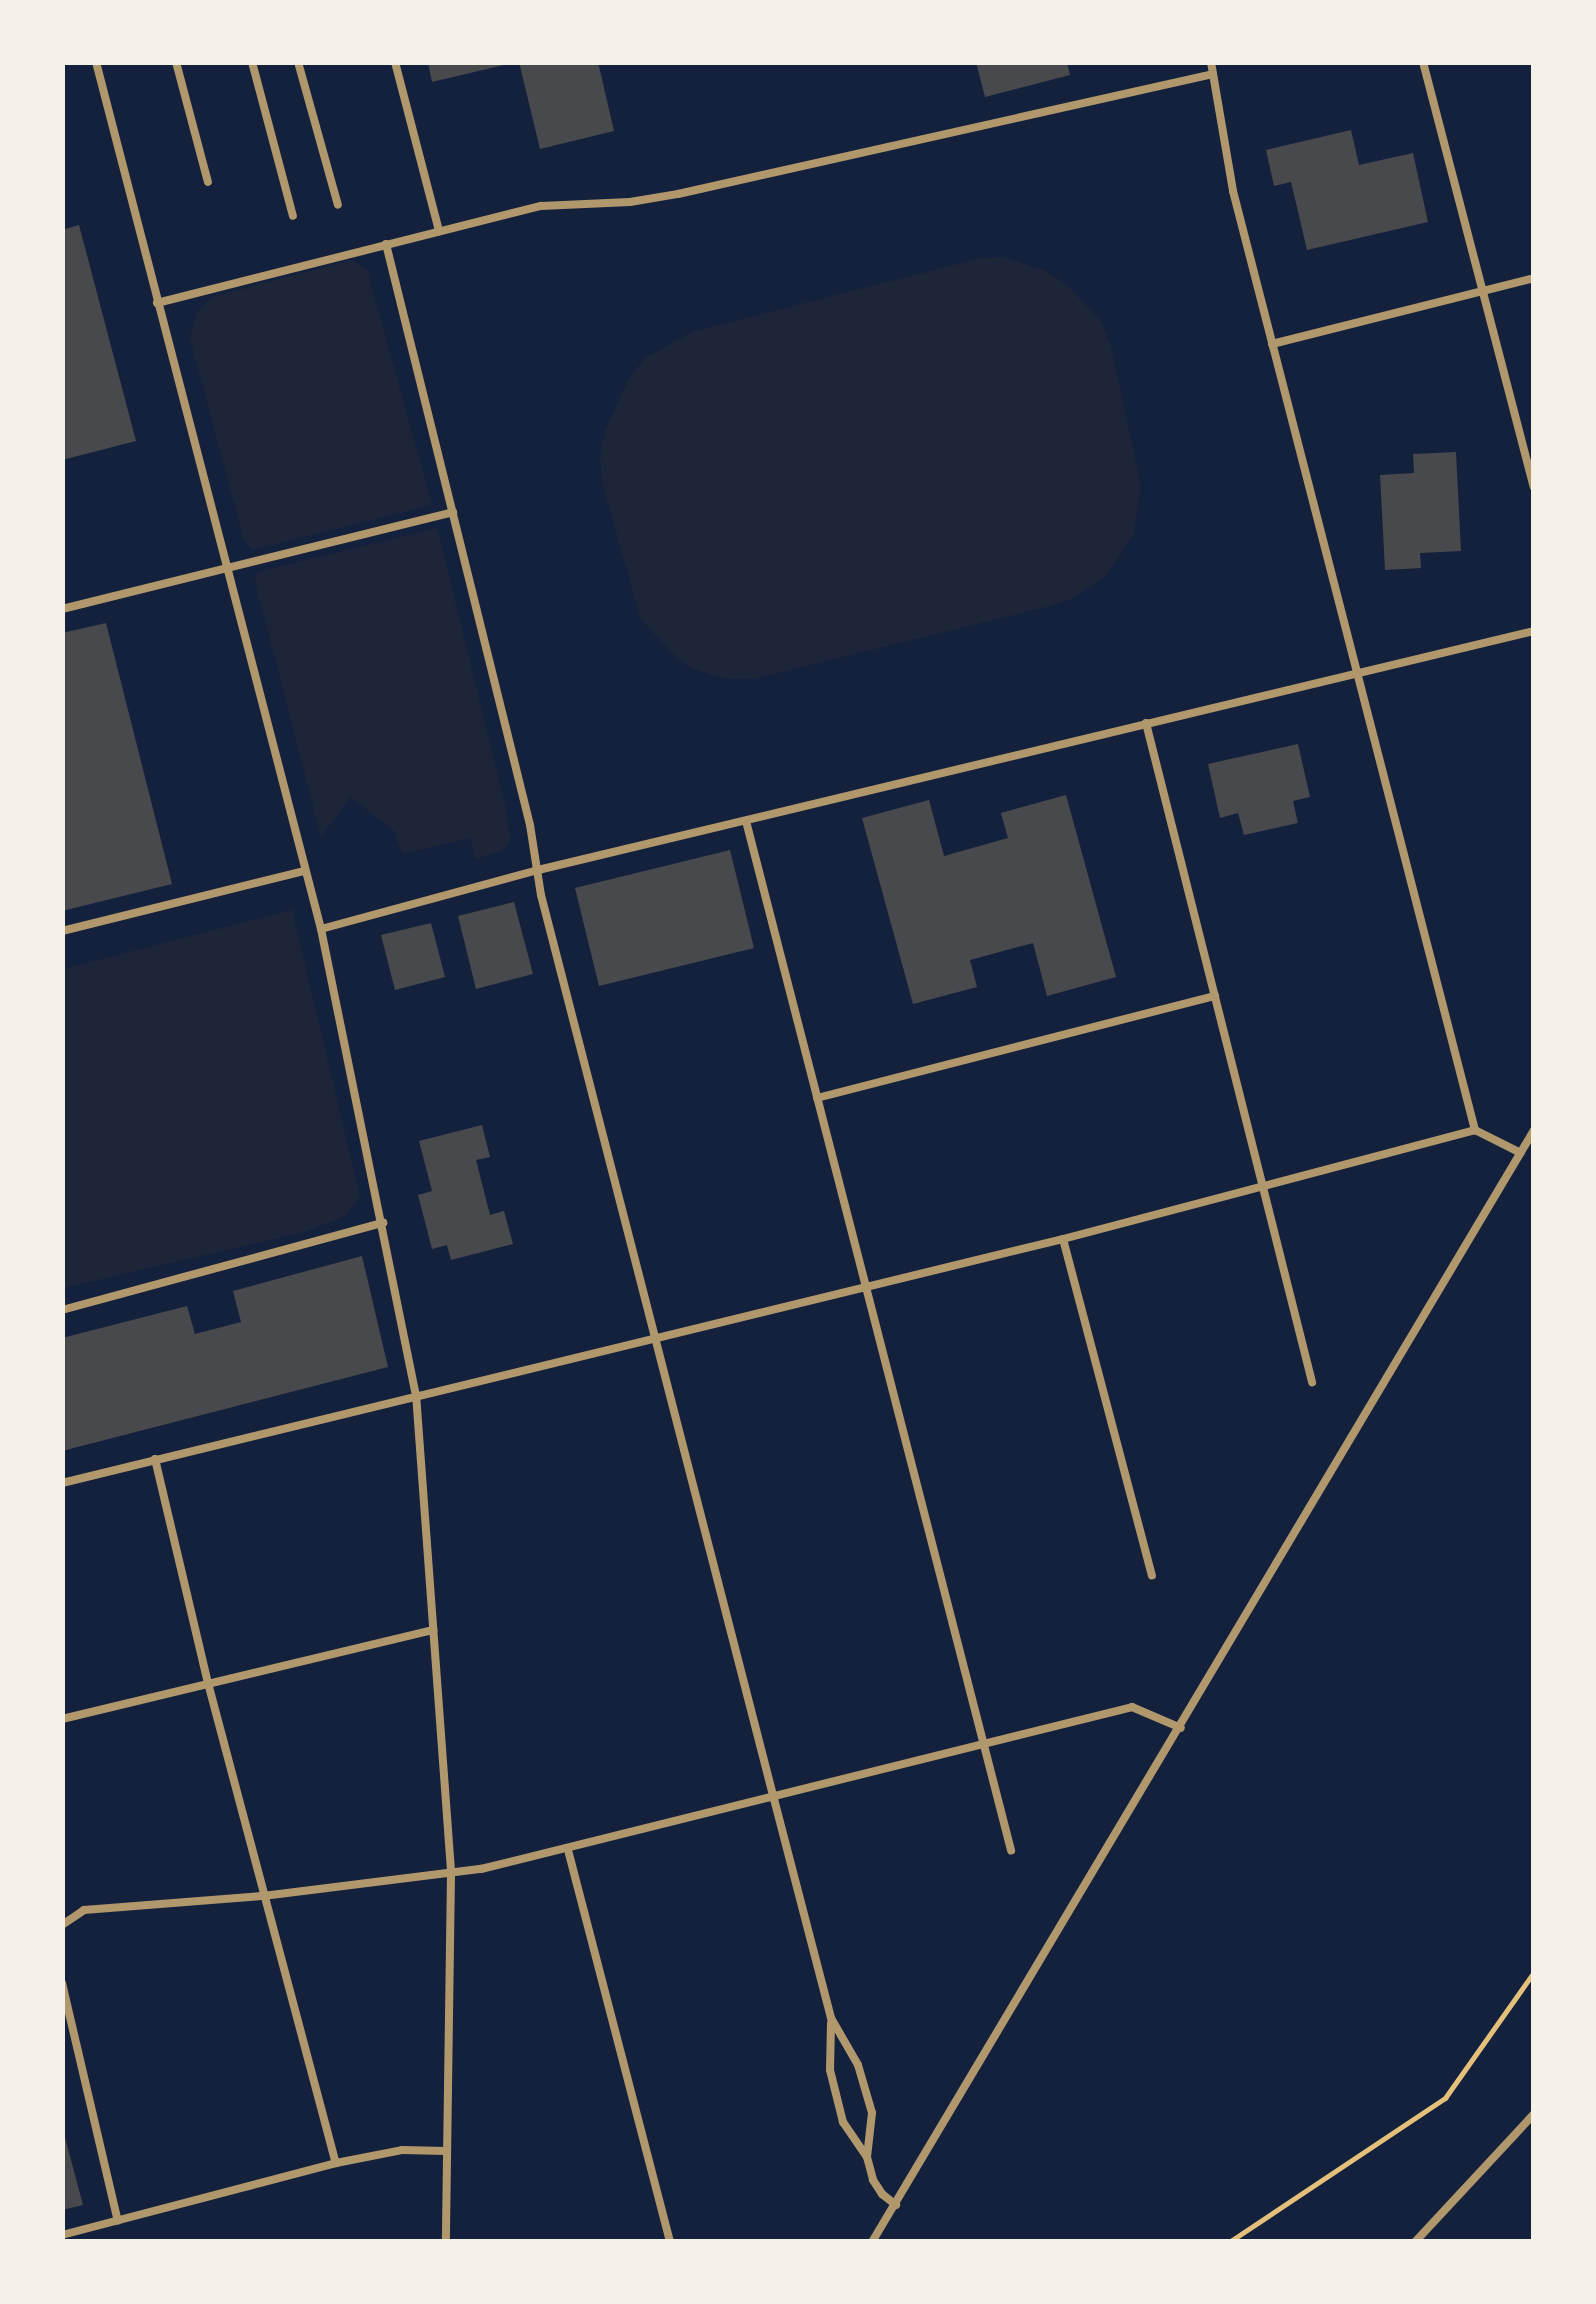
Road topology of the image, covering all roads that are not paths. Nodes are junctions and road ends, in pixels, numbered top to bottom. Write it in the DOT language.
graph roads {
  1 [pos="96,62"];
  2 [pos="176,62"];
  3 [pos="252,62"];
  4 [pos="298,62"];
  5 [pos="395,62"];
  6 [pos="1211,62"];
  7 [pos="1424,62"];
  8 [pos="1213,74"];
  9 [pos="208,182"];
  10 [pos="338,205"];
  11 [pos="293,216"];
  12 [pos="439,231"];
  13 [pos="386,244"];
  14 [pos="1534,278"];
  15 [pos="1484,291"];
  16 [pos="158,303"];
  17 [pos="1272,344"];
  18 [pos="1534,487"];
  19 [pos="453,512"];
  20 [pos="226,568"];
  21 [pos="62,609"];
  22 [pos="1534,631"];
  23 [pos="1356,671"];
  24 [pos="1146,723"];
  25 [pos="746,822"];
  26 [pos="538,870"];
  27 [pos="306,871"];
  28 [pos="321,929"];
  29 [pos="62,931"];
  30 [pos="1214,996"];
  31 [pos="816,1098"];
  32 [pos="1475,1130"];
  33 [pos="1534,1130"];
  34 [pos="1520,1153"];
  35 [pos="1262,1188"];
  36 [pos="383,1223"];
  37 [pos="1064,1239"];
  38 [pos="864,1285"];
  39 [pos="62,1310"];
  40 [pos="657,1340"];
  41 [pos="1312,1382"];
  42 [pos="416,1394"];
  43 [pos="155,1459"];
  44 [pos="62,1482"];
  45 [pos="1152,1575"];
  46 [pos="434,1630"];
  47 [pos="208,1683"];
  48 [pos="62,1719"];
  49 [pos="1181,1728"];
  50 [pos="984,1746"];
  51 [pos="774,1799"];
  52 [pos="568,1850"];
  53 [pos="1011,1850"];
  54 [pos="451,1874"];
  55 [pos="263,1896"];
  56 [pos="62,1925"];
  57 [pos="62,1984"];
  58 [pos="831,2018"];
  59 [pos="1534,2114"];
  60 [pos="447,2150"];
  61 [pos="868,2158"];
  62 [pos="336,2163"];
  63 [pos="896,2205"];
  64 [pos="118,2221"];
  65 [pos="62,2235"];
  66 [pos="446,2242"];
  67 [pos="670,2242"];
  68 [pos="872,2242"];
  69 [pos="1415,2242"];
  1 -- 16 [label="lane"];
  2 -- 9 [label="lane"];
  3 -- 11 [label="lane"];
  4 -- 10 [label="lane"];
  5 -- 12 [label="lane"];
  6 -- 8 [label="lane"];
  7 -- 15 [label="lane"];
  8 -- 12 [label="lane"];
  8 -- 17 [label="lane"];
  12 -- 13 [label="lane"];
  13 -- 16 [label="lane"];
  13 -- 19 [label="lane"];
  14 -- 15 [label="lane"];
  15 -- 17 [label="lane"];
  15 -- 18 [label="lane"];
  16 -- 20 [label="lane"];
  17 -- 23 [label="lane"];
  19 -- 20 [label="lane"];
  19 -- 26 [label="lane"];
  20 -- 21 [label="lane"];
  20 -- 27 [label="lane"];
  22 -- 23 [label="lane"];
  23 -- 24 [label="lane"];
  23 -- 32 [label="lane"];
  24 -- 25 [label="lane"];
  24 -- 30 [label="lane"];
  25 -- 26 [label="lane"];
  25 -- 31 [label="lane"];
  26 -- 28 [label="lane"];
  26 -- 40 [label="lane"];
  27 -- 28 [label="lane"];
  27 -- 29 [label="lane"];
  28 -- 36 [label="lane"];
  30 -- 31 [label="lane"];
  30 -- 35 [label="lane"];
  31 -- 38 [label="lane"];
  32 -- 34 [label="lane"];
  32 -- 35 [label="lane"];
  33 -- 34 [label="lane"];
  34 -- 49 [label="lane"];
  35 -- 37 [label="lane"];
  35 -- 41 [label="lane"];
  36 -- 39 [label="lane"];
  36 -- 42 [label="lane"];
  37 -- 38 [label="lane"];
  37 -- 45 [label="lane"];
  38 -- 40 [label="lane"];
  38 -- 50 [label="lane"];
  40 -- 42 [label="lane"];
  40 -- 51 [label="lane"];
  42 -- 43 [label="lane"];
  42 -- 46 [label="lane"];
  43 -- 44 [label="lane"];
  43 -- 47 [label="lane"];
  46 -- 47 [label="lane"];
  46 -- 54 [label="lane"];
  47 -- 48 [label="lane"];
  47 -- 55 [label="lane"];
  49 -- 50 [label="lane"];
  49 -- 63 [label="lane"];
  50 -- 51 [label="lane"];
  50 -- 53 [label="lane"];
  51 -- 52 [label="lane"];
  51 -- 58 [label="lane"];
  52 -- 54 [label="lane"];
  52 -- 67 [label="lane"];
  54 -- 55 [label="lane"];
  54 -- 60 [label="lane"];
  55 -- 56 [label="lane"];
  55 -- 62 [label="lane"];
  57 -- 64 [label="lane"];
  58 -- 61 [label="lane"];
  58 -- 61 [label="lane"];
  59 -- 69 [label="lane"];
  60 -- 62 [label="lane"];
  60 -- 66 [label="lane"];
  61 -- 63 [label="lane"];
  62 -- 64 [label="lane"];
  63 -- 68 [label="lane"];
  64 -- 65 [label="lane"];
}
